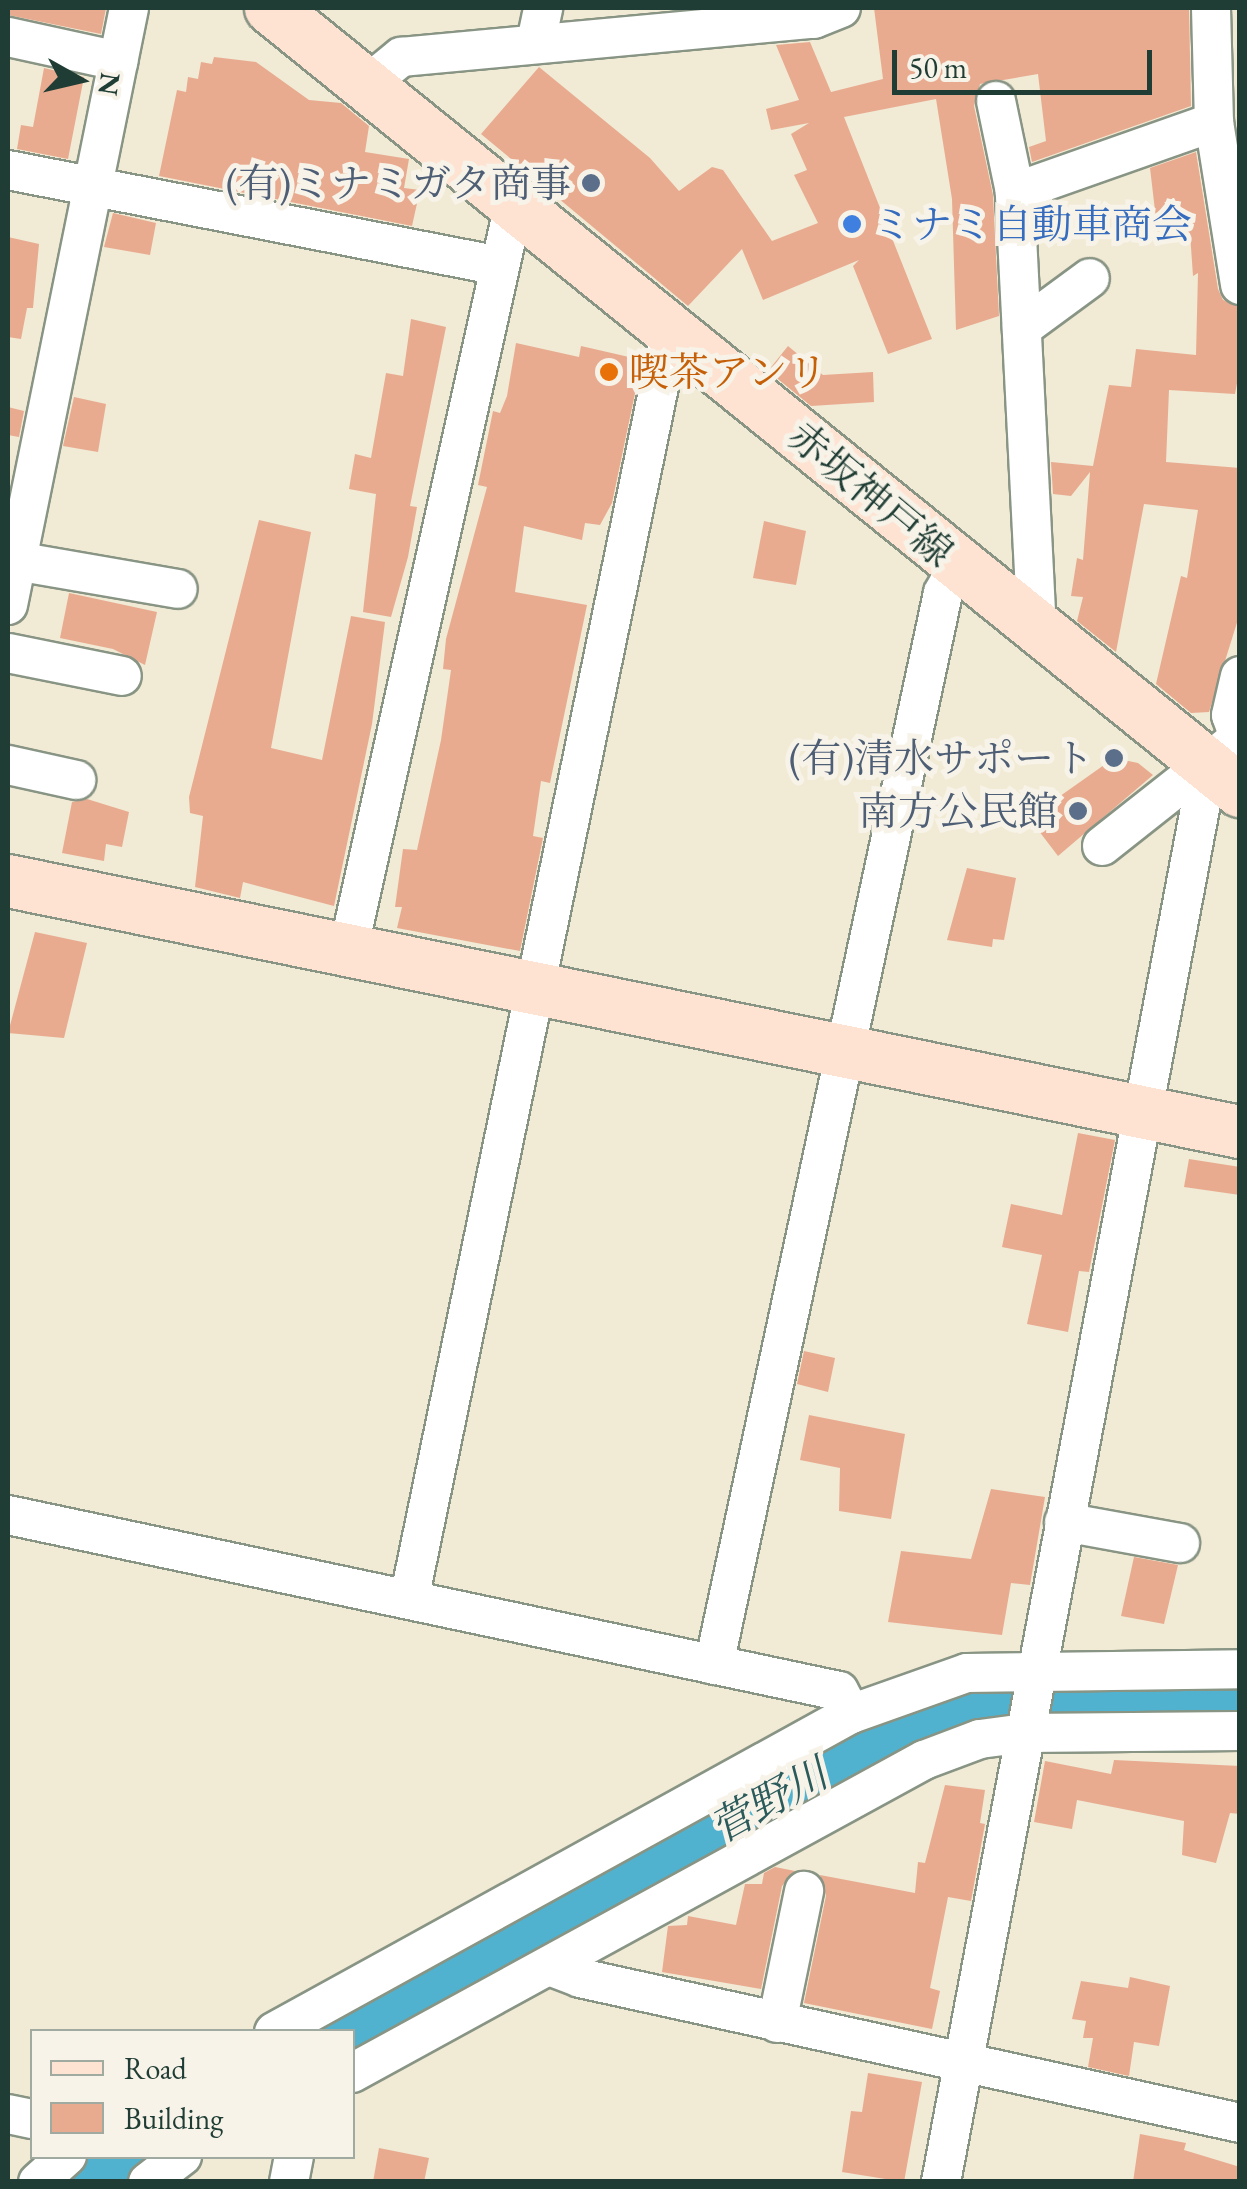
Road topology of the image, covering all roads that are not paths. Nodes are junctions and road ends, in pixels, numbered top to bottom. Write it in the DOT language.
graph roads {
  1 [pos="129,8"];
  2 [pos="271,8"];
  3 [pos="841,8"];
  4 [pos="1211,8"];
  5 [pos="539,25"];
  6 [pos="8,37"];
  7 [pos="118,62"];
  8 [pos="368,84"];
  9 [pos="996,101"];
  10 [pos="1214,122"];
  11 [pos="8,170"];
  12 [pos="93,188"];
  13 [pos="1014,192"];
  14 [pos="514,204"];
  15 [pos="500,266"];
  16 [pos="1090,278"];
  17 [pos="1240,286"];
  18 [pos="671,328"];
  19 [pos="1022,328"];
  20 [pos="16,561"];
  21 [pos="958,566"];
  22 [pos="178,589"];
  23 [pos="8,605"];
  24 [pos="1037,631"];
  25 [pos="8,653"];
  26 [pos="122,676"];
  27 [pos="1240,676"];
  28 [pos="1232,758"];
  29 [pos="8,766"];
  30 [pos="76,780"];
  31 [pos="1102,846"];
  32 [pos="8,880"];
  33 [pos="348,952"];
  34 [pos="534,992"];
  35 [pos="844,1048"];
  36 [pos="1138,1110"];
  37 [pos="1240,1132"];
  38 [pos="8,1516"];
  39 [pos="1064,1522"];
  40 [pos="1180,1543"];
  41 [pos="408,1600"];
  42 [pos="714,1665"];
  43 [pos="1036,1669"];
  44 [pos="1240,1669"];
  45 [pos="851,1714"];
  46 [pos="1240,1730"];
  47 [pos="1025,1733"];
  48 [pos="804,1891"];
  49 [pos="552,1967"];
  50 [pos="777,2023"];
  51 [pos="279,2029"];
  52 [pos="964,2065"];
  53 [pos="355,2070"];
  54 [pos="1240,2124"];
  55 [pos="64,2159"];
  56 [pos="178,2159"];
  57 [pos="38,2182"];
  58 [pos="148,2182"];
  59 [pos="941,2182"];
  1 -- 7 [label="street"];
  2 -- 8 [label="street, 赤坂神戸線"];
  3 -- 5 [label="street"];
  4 -- 10 [label="street"];
  5 -- 8 [label="street"];
  6 -- 7 [label="street"];
  7 -- 12 [label="street"];
  8 -- 14 [label="street, 赤坂神戸線"];
  9 -- 13 [label="street"];
  10 -- 13 [label="street"];
  10 -- 17 [label="street"];
  11 -- 12 [label="street"];
  12 -- 15 [label="street"];
  12 -- 20 [label="street"];
  13 -- 19 [label="street"];
  14 -- 15 [label="street"];
  14 -- 18 [label="street, 赤坂神戸線"];
  15 -- 33 [label="street"];
  16 -- 19 [label="street"];
  18 -- 21 [label="street, 赤坂神戸線"];
  18 -- 34 [label="street"];
  19 -- 24 [label="street"];
  20 -- 22 [label="street"];
  20 -- 23 [label="street"];
  21 -- 24 [label="street, 赤坂神戸線"];
  21 -- 35 [label="street"];
  24 -- 28 [label="street, 赤坂神戸線"];
  25 -- 26 [label="street"];
  27 -- 28 [label="street"];
  28 -- 31 [label="street"];
  28 -- 36 [label="street"];
  29 -- 30 [label="street"];
  32 -- 33 [label="street"];
  33 -- 34 [label="street"];
  34 -- 35 [label="street"];
  34 -- 41 [label="street"];
  35 -- 36 [label="street"];
  35 -- 42 [label="street"];
  36 -- 37 [label="street"];
  36 -- 39 [label="street"];
  38 -- 41 [label="street"];
  39 -- 40 [label="street"];
  39 -- 43 [label="street"];
  41 -- 42 [label="street"];
  42 -- 45 [label="street"];
  43 -- 44 [label="street"];
  43 -- 45 [label="street"];
  43 -- 47 [label="street"];
  45 -- 51 [label="street"];
  46 -- 47 [label="street"];
  47 -- 49 [label="street"];
  47 -- 52 [label="street"];
  48 -- 50 [label="street"];
  49 -- 50 [label="street"];
  49 -- 53 [label="street"];
  50 -- 52 [label="street"];
  52 -- 54 [label="street"];
  52 -- 59 [label="street"];
  55 -- 57 [label="street"];
  56 -- 58 [label="street"];
}
